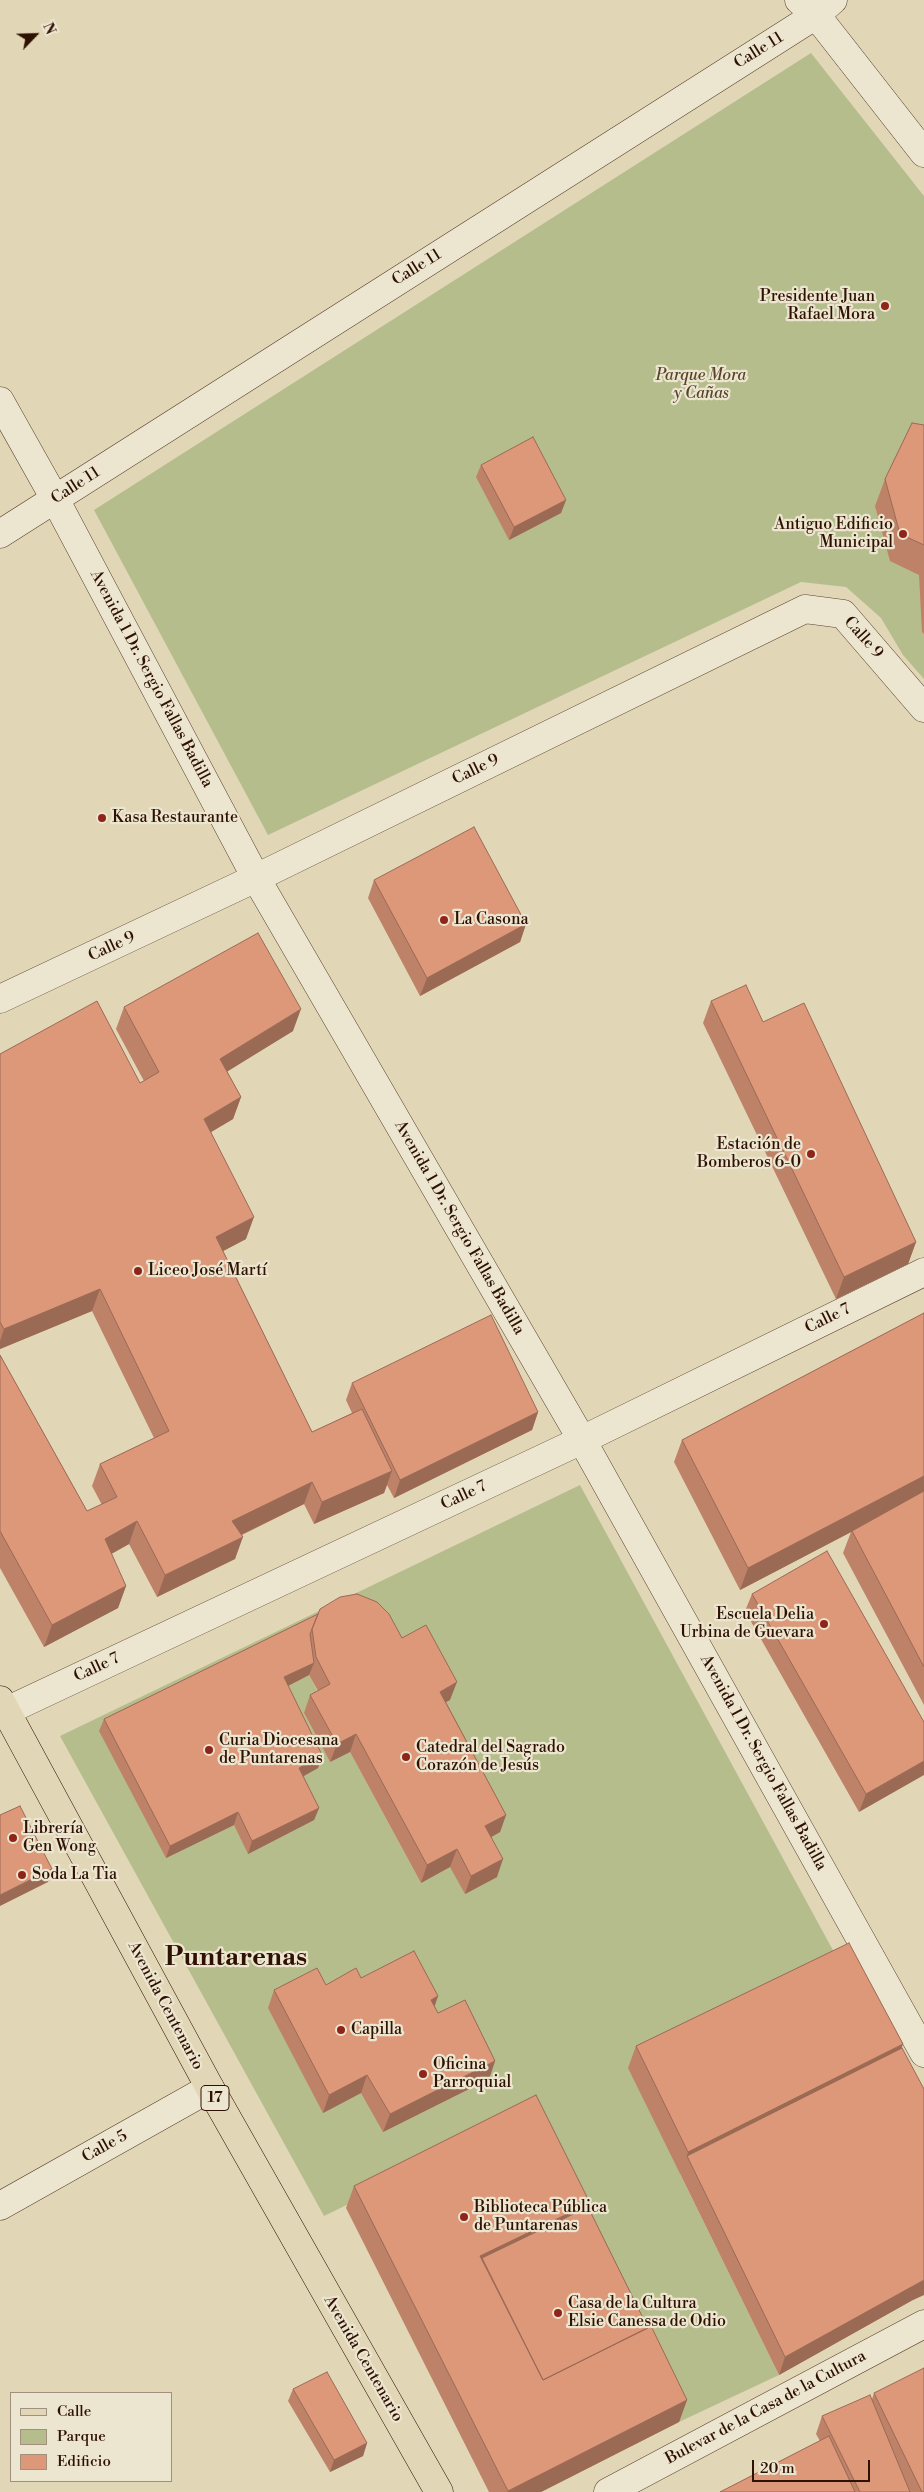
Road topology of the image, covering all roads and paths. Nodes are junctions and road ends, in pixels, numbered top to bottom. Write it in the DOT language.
graph roads {
  1 [pos="816,5"];
  2 [pos="924,153"];
  3 [pos="0,401"];
  4 [pos="56,499"];
  5 [pos="0,534"];
  6 [pos="924,708"];
  7 [pos="256,878"];
  8 [pos="0,999"];
  9 [pos="924,1272"];
  10 [pos="582,1440"];
  11 [pos="2,1708"];
  12 [pos="924,2053"];
  13 [pos="210,2088"];
  14 [pos="0,2206"];
  15 [pos="924,2324"];
  16 [pos="439,2492"];
  17 [pos="608,2492"];
  1 -- 2 [label="street"];
  1 -- 4 [label="street, Calle 11"];
  3 -- 4 [label="street, Avenida 1 Dr. Sergio Fallas Badilla"];
  4 -- 5 [label="street, Calle 11"];
  4 -- 7 [label="street, Avenida 1 Dr. Sergio Fallas Badilla"];
  6 -- 7 [label="street, Calle 9"];
  7 -- 8 [label="street, Calle 9"];
  7 -- 10 [label="street, Avenida 1 Dr. Sergio Fallas Badilla"];
  9 -- 10 [label="street, Calle 7"];
  10 -- 11 [label="street, Calle 7"];
  10 -- 12 [label="street, Avenida 1 Dr. Sergio Fallas Badilla"];
  11 -- 13 [label="main road, Avenida Centenario / 17"];
  13 -- 14 [label="street, Calle 5"];
  13 -- 16 [label="main road, Avenida Centenario / 17"];
  15 -- 17 [label="street, Bulevar de la Casa de la Cultura"];
}
